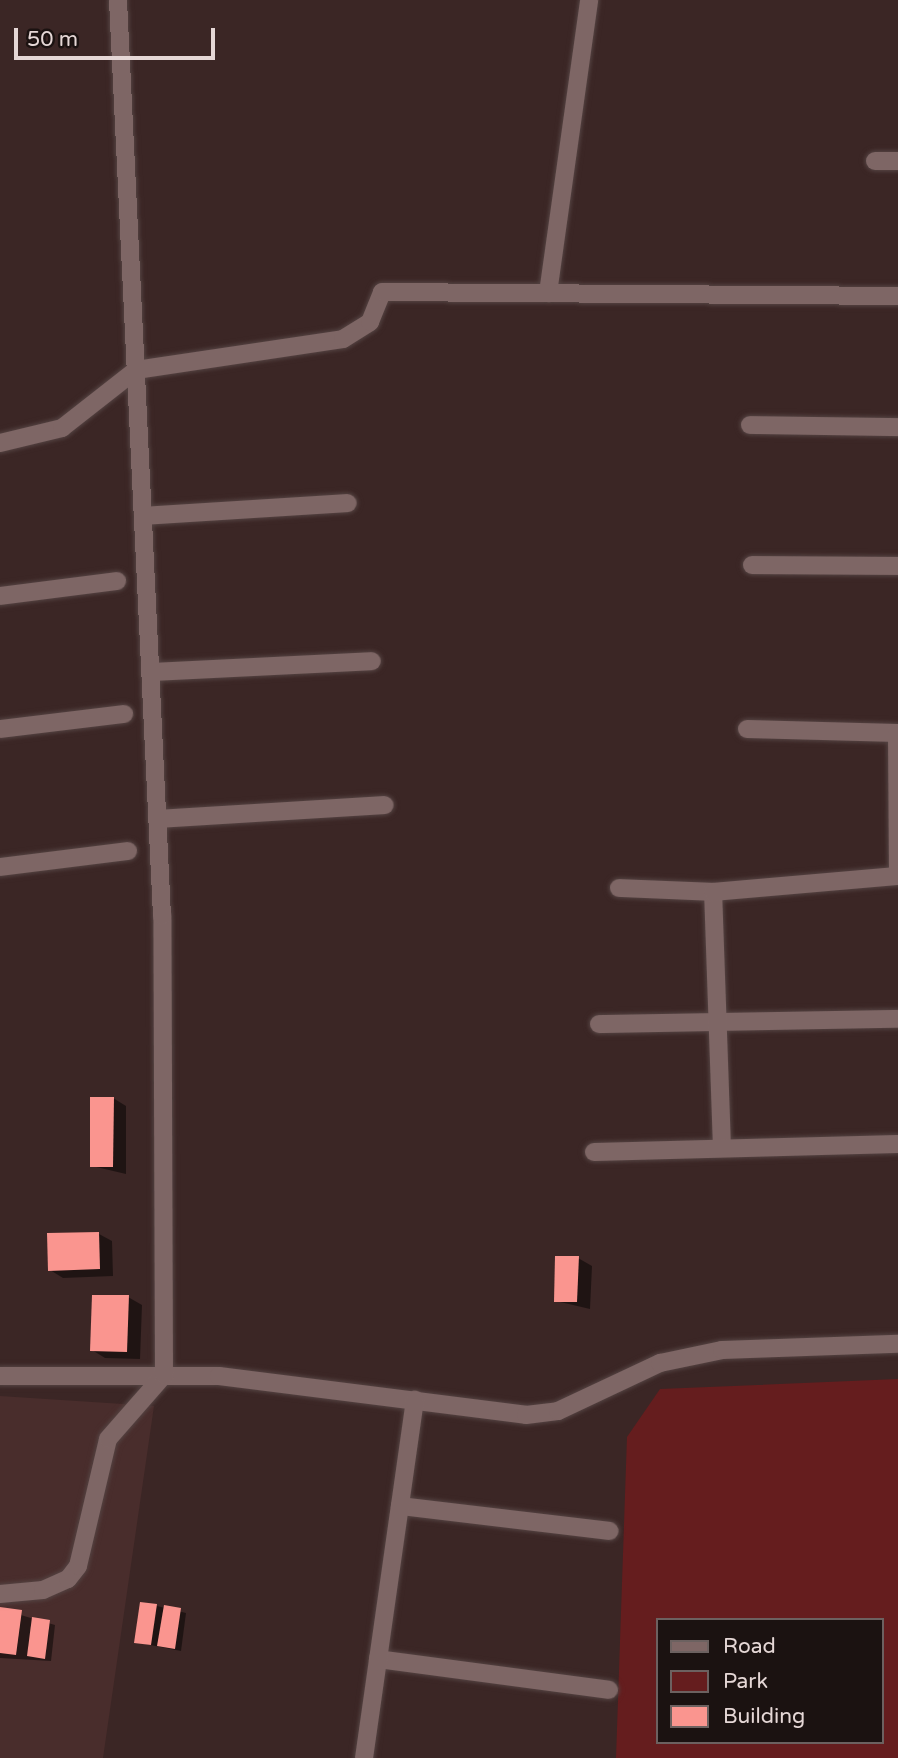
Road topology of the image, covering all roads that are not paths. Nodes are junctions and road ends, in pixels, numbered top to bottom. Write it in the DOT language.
graph roads {
  1 [pos="118,0"];
  2 [pos="589,0"];
  3 [pos="875,161"];
  4 [pos="898,161"];
  5 [pos="548,293"];
  6 [pos="898,296"];
  7 [pos="136,370"];
  8 [pos="750,425"];
  9 [pos="898,427"];
  10 [pos="0,443"];
  11 [pos="348,503"];
  12 [pos="143,516"];
  13 [pos="752,565"];
  14 [pos="898,566"];
  15 [pos="117,581"];
  16 [pos="0,596"];
  17 [pos="372,661"];
  18 [pos="150,672"];
  19 [pos="124,714"];
  20 [pos="0,729"];
  21 [pos="747,729"];
  22 [pos="898,733"];
  23 [pos="386,805"];
  24 [pos="158,819"];
  25 [pos="128,851"];
  26 [pos="0,867"];
  27 [pos="897,876"];
  28 [pos="619,888"];
  29 [pos="713,892"];
  30 [pos="898,1019"];
  31 [pos="717,1023"];
  32 [pos="599,1024"];
  33 [pos="898,1144"];
  34 [pos="722,1148"];
  35 [pos="594,1152"];
  36 [pos="898,1344"];
  37 [pos="164,1375"];
  38 [pos="0,1376"];
  39 [pos="415,1400"];
  40 [pos="400,1506"];
  41 [pos="611,1531"];
  42 [pos="0,1594"];
  43 [pos="378,1659"];
  44 [pos="609,1690"];
  45 [pos="364,1758"];
  1 -- 7 [label="street"];
  2 -- 5 [label="street"];
  3 -- 4 [label="street"];
  5 -- 6 [label="street"];
  5 -- 7 [label="street"];
  7 -- 10 [label="street"];
  7 -- 12 [label="street"];
  8 -- 9 [label="street"];
  11 -- 12 [label="street"];
  12 -- 18 [label="street"];
  13 -- 14 [label="street"];
  15 -- 16 [label="street"];
  17 -- 18 [label="street"];
  18 -- 24 [label="street"];
  19 -- 20 [label="street"];
  21 -- 22 [label="street"];
  22 -- 27 [label="street"];
  23 -- 24 [label="street"];
  24 -- 37 [label="street"];
  25 -- 26 [label="street"];
  27 -- 29 [label="street"];
  28 -- 29 [label="street"];
  29 -- 31 [label="street"];
  30 -- 31 [label="street"];
  31 -- 32 [label="street"];
  31 -- 34 [label="street"];
  33 -- 34 [label="street"];
  34 -- 35 [label="street"];
  36 -- 39 [label="street"];
  37 -- 38 [label="street"];
  37 -- 39 [label="street"];
  37 -- 42 [label="street"];
  39 -- 40 [label="street"];
  40 -- 41 [label="street"];
  40 -- 43 [label="street"];
  43 -- 44 [label="street"];
  43 -- 45 [label="street"];
}
